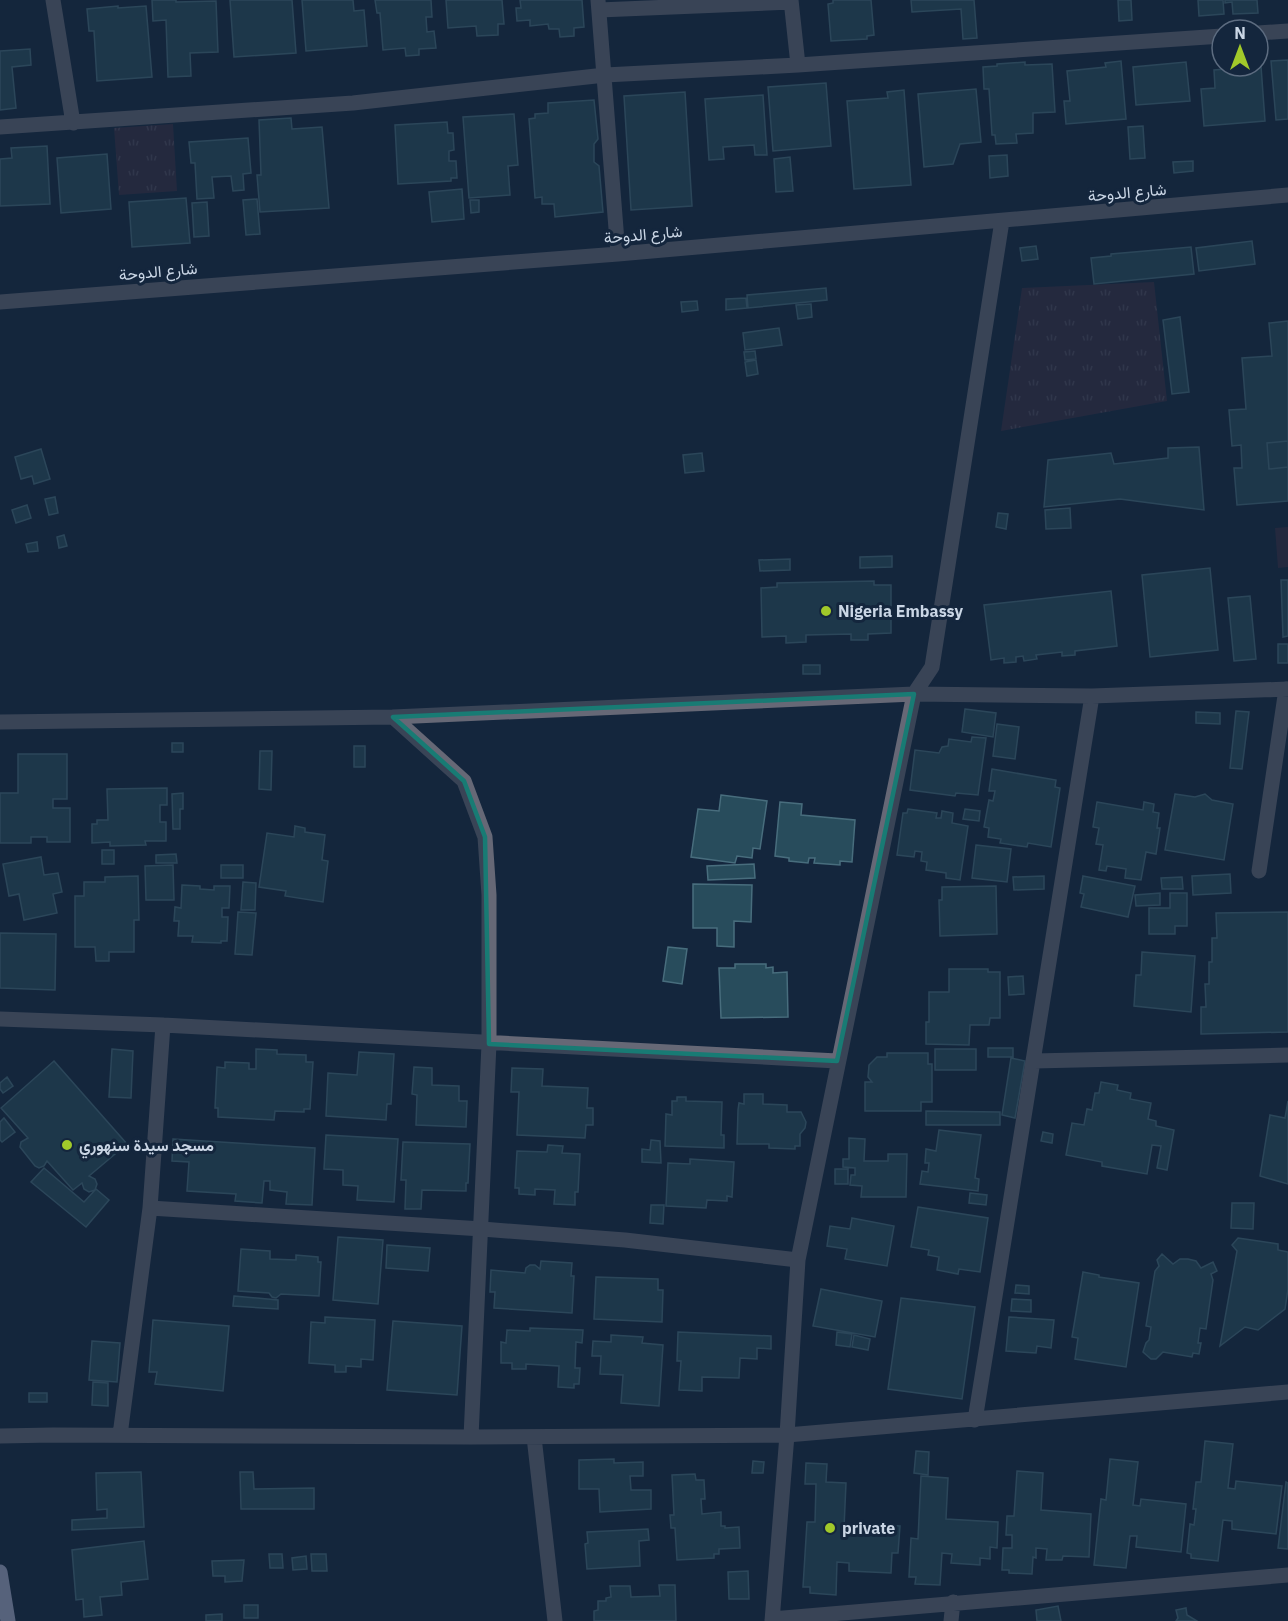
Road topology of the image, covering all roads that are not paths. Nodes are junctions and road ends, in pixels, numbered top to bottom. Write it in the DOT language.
graph roads {
  1 [pos="53,0"];
  2 [pos="791,1"];
  3 [pos="599,5"];
  4 [pos="1288,31"];
  5 [pos="1270,32"];
  6 [pos="1210,37"];
  7 [pos="798,65"];
  8 [pos="604,75"];
  9 [pos="73,123"];
  10 [pos="0,127"];
  11 [pos="1288,195"];
  12 [pos="1002,221"];
  13 [pos="618,254"];
  14 [pos="0,302"];
  15 [pos="1287,689"];
  16 [pos="914,694"];
  17 [pos="1092,696"];
  18 [pos="393,717"];
  19 [pos="0,722"];
  20 [pos="1259,871"];
  21 [pos="0,1019"];
  22 [pos="164,1025"];
  23 [pos="489,1044"];
  24 [pos="1288,1055"];
  25 [pos="837,1061"];
  26 [pos="1034,1061"];
  27 [pos="150,1208"];
  28 [pos="482,1229"];
  29 [pos="798,1260"];
  30 [pos="1288,1392"];
  31 [pos="975,1420"];
  32 [pos="120,1435"];
  33 [pos="787,1435"];
  34 [pos="0,1436"];
  35 [pos="471,1437"];
  36 [pos="534,1437"];
  37 [pos="0,1572"];
  38 [pos="1288,1575"];
  39 [pos="953,1602"];
  40 [pos="772,1620"];
  41 [pos="8,1621"];
  42 [pos="555,1621"];
  43 [pos="951,1621"];
  1 -- 9 [label="street"];
  2 -- 3 [label="street"];
  2 -- 7 [label="street"];
  3 -- 8 [label="street"];
  4 -- 5 [label="street"];
  6 -- 7 [label="street"];
  7 -- 8 [label="street"];
  8 -- 9 [label="street"];
  8 -- 13 [label="street"];
  9 -- 10 [label="street"];
  11 -- 12 [label="street, شارع الدوحة"];
  12 -- 13 [label="street, شارع الدوحة"];
  12 -- 16 [label="street"];
  13 -- 14 [label="street, شارع الدوحة"];
  15 -- 17 [label="street"];
  15 -- 20 [label="street"];
  16 -- 17 [label="street"];
  16 -- 18 [label="street"];
  16 -- 25 [label="street"];
  17 -- 26 [label="street"];
  18 -- 19 [label="street"];
  18 -- 23 [label="street"];
  21 -- 22 [label="street"];
  22 -- 23 [label="street"];
  22 -- 27 [label="street"];
  23 -- 25 [label="street"];
  23 -- 28 [label="street"];
  24 -- 26 [label="street"];
  25 -- 29 [label="street"];
  26 -- 31 [label="street"];
  27 -- 28 [label="street"];
  27 -- 32 [label="street"];
  28 -- 29 [label="street"];
  28 -- 35 [label="street"];
  29 -- 33 [label="street"];
  30 -- 31 [label="street"];
  31 -- 33 [label="street"];
  32 -- 34 [label="street"];
  32 -- 35 [label="street"];
  33 -- 36 [label="street"];
  33 -- 40 [label="street"];
  35 -- 36 [label="street"];
  36 -- 42 [label="street"];
  37 -- 41 [label="main road"];
  38 -- 39 [label="street"];
  39 -- 40 [label="street"];
  39 -- 43 [label="street"];
}
